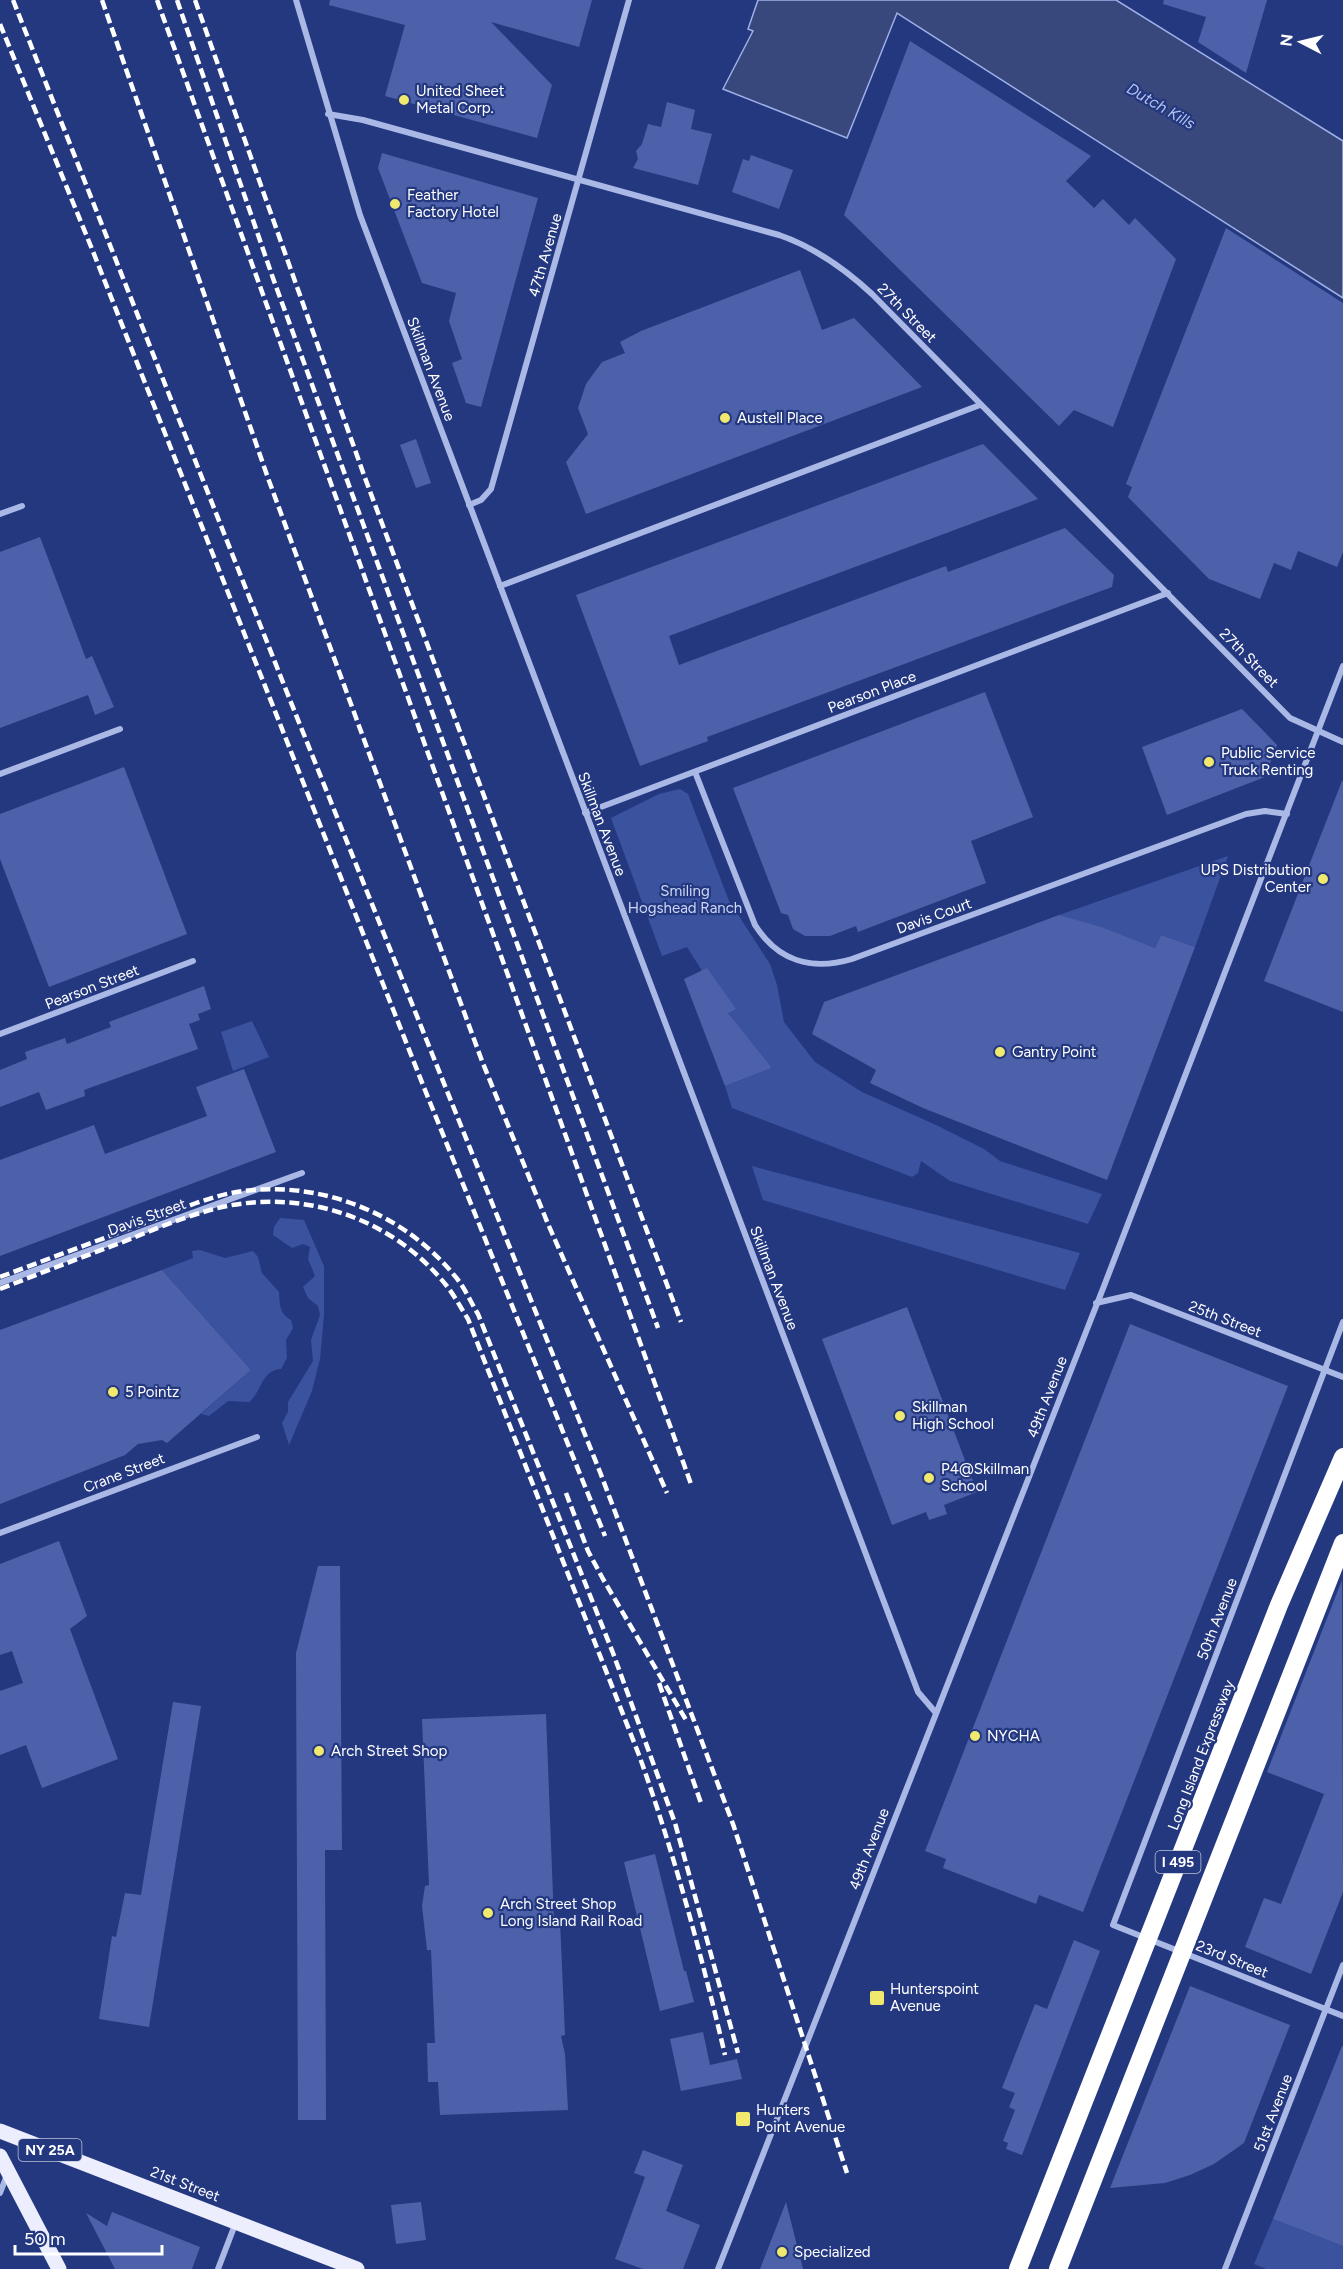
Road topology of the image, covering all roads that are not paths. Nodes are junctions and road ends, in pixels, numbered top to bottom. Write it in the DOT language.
graph roads {
  1 [pos="296,0"];
  2 [pos="629,0"];
  3 [pos="328,114"];
  4 [pos="579,179"];
  5 [pos="980,405"];
  6 [pos="469,505"];
  7 [pos="22,506"];
  8 [pos="0,514"];
  9 [pos="500,586"];
  10 [pos="1168,593"];
  11 [pos="1343,666"];
  12 [pos="120,729"];
  13 [pos="1318,732"];
  14 [pos="1343,742"];
  15 [pos="695,772"];
  16 [pos="0,774"];
  17 [pos="585,813"];
  18 [pos="1287,814"];
  19 [pos="193,962"];
  20 [pos="0,1034"];
  21 [pos="302,1173"];
  22 [pos="0,1283"];
  23 [pos="1096,1303"];
  24 [pos="1343,1322"];
  25 [pos="1325,1370"];
  26 [pos="1343,1377"];
  27 [pos="257,1437"];
  28 [pos="1343,1456"];
  29 [pos="0,1533"];
  30 [pos="1343,1543"];
  31 [pos="936,1713"];
  32 [pos="1113,1924"];
  33 [pos="1343,1965"];
  34 [pos="1326,2009"];
  35 [pos="1343,2016"];
  36 [pos="0,2131"];
  37 [pos="0,2156"];
  38 [pos="8,2171"];
  39 [pos="0,2193"];
  40 [pos="236,2223"];
  41 [pos="59,2269"];
  42 [pos="218,2269"];
  43 [pos="357,2269"];
  44 [pos="718,2269"];
  45 [pos="1018,2269"];
  46 [pos="1059,2269"];
  47 [pos="1225,2269"];
  1 -- 3 [label="street, Skillman Avenue"];
  2 -- 4 [label="street, 47th Avenue"];
  3 -- 4 [label="street, 27th Street"];
  3 -- 6 [label="street, Skillman Avenue"];
  4 -- 5 [label="street, 27th Street"];
  4 -- 6 [label="street, 47th Avenue"];
  5 -- 9 [label="street"];
  5 -- 10 [label="street, 27th Street"];
  6 -- 9 [label="street, Skillman Avenue"];
  7 -- 8 [label="street"];
  9 -- 17 [label="street, Skillman Avenue"];
  10 -- 13 [label="street, 27th Street"];
  10 -- 15 [label="street, Pearson Place"];
  11 -- 13 [label="street, 49th Avenue"];
  12 -- 16 [label="street"];
  13 -- 14 [label="street, 27th Street"];
  13 -- 18 [label="street, 49th Avenue"];
  15 -- 17 [label="street, Pearson Place"];
  15 -- 18 [label="street, Davis Court"];
  17 -- 31 [label="street, Skillman Avenue"];
  18 -- 23 [label="street, 49th Avenue"];
  19 -- 20 [label="street, Pearson Street"];
  21 -- 22 [label="street, Davis Street"];
  23 -- 25 [label="street, 25th Street"];
  23 -- 31 [label="street, 49th Avenue"];
  24 -- 25 [label="street, 50th Avenue"];
  25 -- 26 [label="street, 25th Street"];
  25 -- 32 [label="street, 50th Avenue"];
  27 -- 29 [label="street, Crane Street"];
  28 -- 45 [label="highway, Long Island Expressway / I 495"];
  30 -- 46 [label="highway, I 495"];
  31 -- 44 [label="street, 49th Avenue"];
  32 -- 34 [label="street, 23rd Street"];
  33 -- 34 [label="street, 51st Avenue"];
  34 -- 35 [label="street, 23rd Street"];
  34 -- 47 [label="street, 51st Avenue"];
  36 -- 40 [label="main road, 21st Street / NY 25A"];
  37 -- 38 [label="main road"];
  38 -- 39 [label="street"];
  38 -- 41 [label="main road"];
  40 -- 42 [label="street"];
  40 -- 43 [label="main road, 21st Street / NY 25A"];
}
